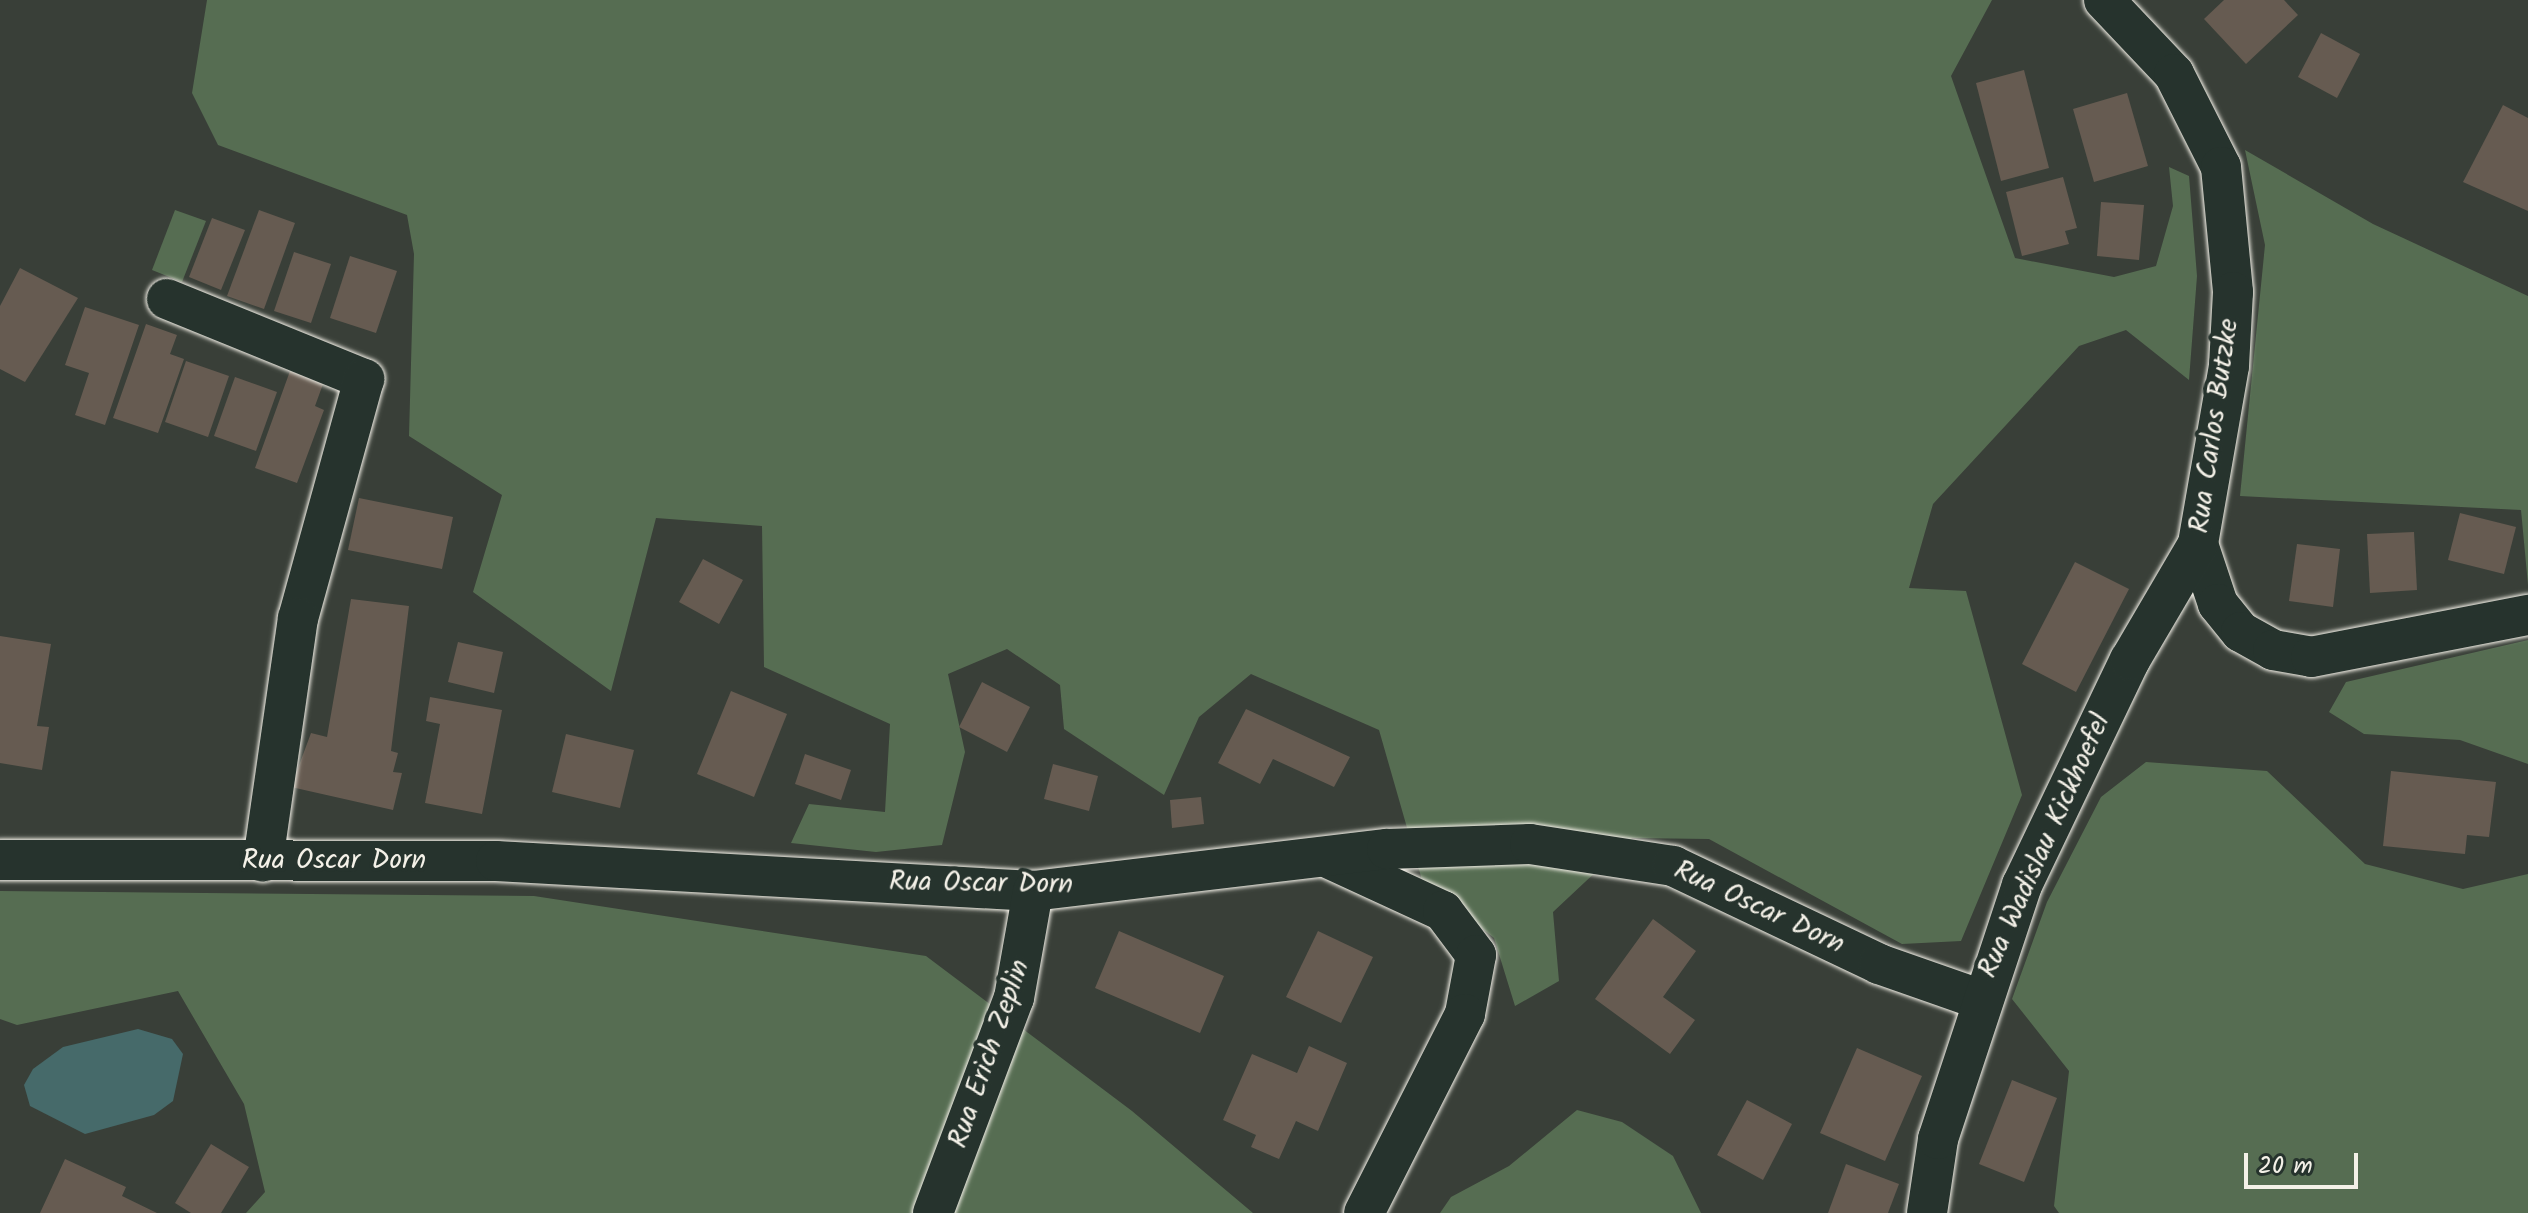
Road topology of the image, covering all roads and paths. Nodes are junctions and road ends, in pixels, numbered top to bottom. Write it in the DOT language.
graph roads {
  1 [pos="2104,0"];
  2 [pos="167,299"];
  3 [pos="2198,544"];
  4 [pos="2528,615"];
  5 [pos="1326,857"];
  6 [pos="0,860"];
  7 [pos="263,861"];
  8 [pos="1033,891"];
  9 [pos="1979,999"];
  10 [pos="933,1213"];
  11 [pos="1364,1213"];
  12 [pos="1927,1213"];
  1 -- 3 [label="street, Rua Carlos Butzke"];
  2 -- 7 [label="street"];
  3 -- 4 [label="street, Rua Carlos Butzke"];
  3 -- 9 [label="street, Rua Wadislau Kickhoefel"];
  5 -- 8 [label="street, Rua Oscar Dorn"];
  5 -- 9 [label="street, Rua Oscar Dorn"];
  5 -- 11 [label="street"];
  6 -- 7 [label="street, Rua Oscar Dorn"];
  7 -- 8 [label="street, Rua Oscar Dorn"];
  8 -- 10 [label="street, Rua Erich Zeplin"];
  9 -- 12 [label="street, Rua Wadislau Kickhoefel"];
}
